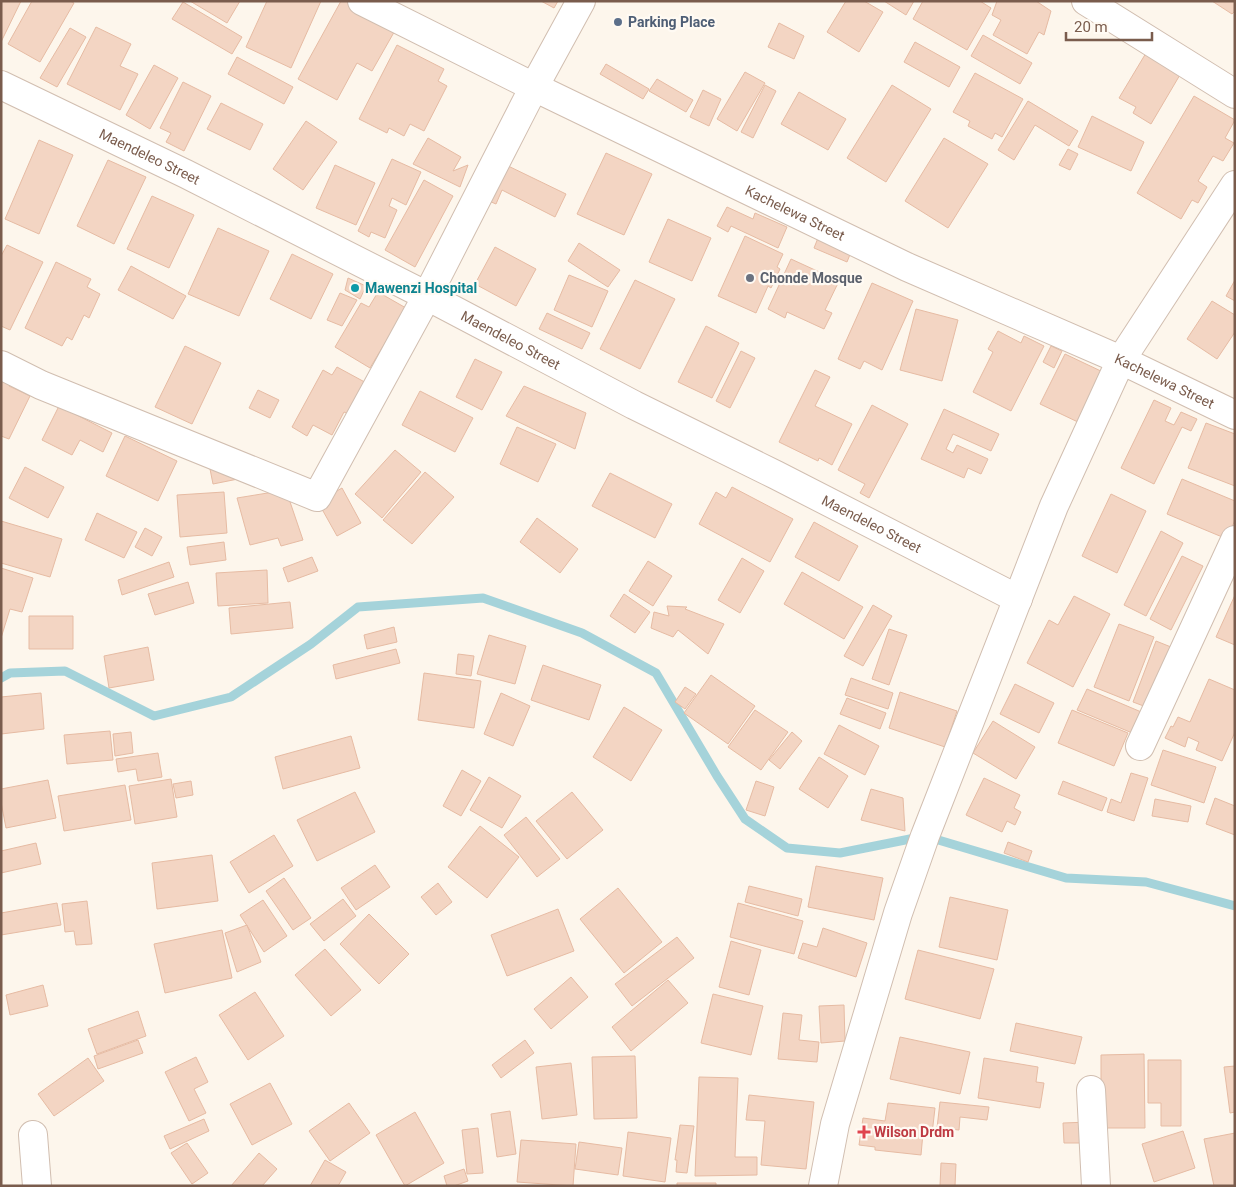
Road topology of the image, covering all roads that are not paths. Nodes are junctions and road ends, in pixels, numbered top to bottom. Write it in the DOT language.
graph roads {
  1 [pos="362,1"];
  2 [pos="581,1"];
  3 [pos="1086,1"];
  4 [pos="1,85"];
  5 [pos="534,87"];
  6 [pos="1235,94"];
  7 [pos="1235,185"];
  8 [pos="427,296"];
  9 [pos="1121,360"];
  10 [pos="1,364"];
  11 [pos="1235,415"];
  12 [pos="1235,540"];
  13 [pos="1018,598"];
  14 [pos="1140,746"];
  15 [pos="1091,1090"];
  16 [pos="33,1135"];
  17 [pos="37,1186"];
  18 [pos="823,1186"];
  19 [pos="1096,1186"];
  1 -- 5 [label="street, Kachelewa Street"];
  2 -- 5 [label="street"];
  3 -- 6 [label="street"];
  4 -- 8 [label="street, Maendeleo Street"];
  5 -- 8 [label="street"];
  5 -- 9 [label="street, Kachelewa Street"];
  7 -- 9 [label="street"];
  8 -- 10 [label="street"];
  8 -- 13 [label="street, Maendeleo Street"];
  9 -- 11 [label="street, Kachelewa Street"];
  9 -- 13 [label="street"];
  12 -- 14 [label="street"];
  13 -- 18 [label="street"];
  15 -- 19 [label="street"];
  16 -- 17 [label="street"];
}
